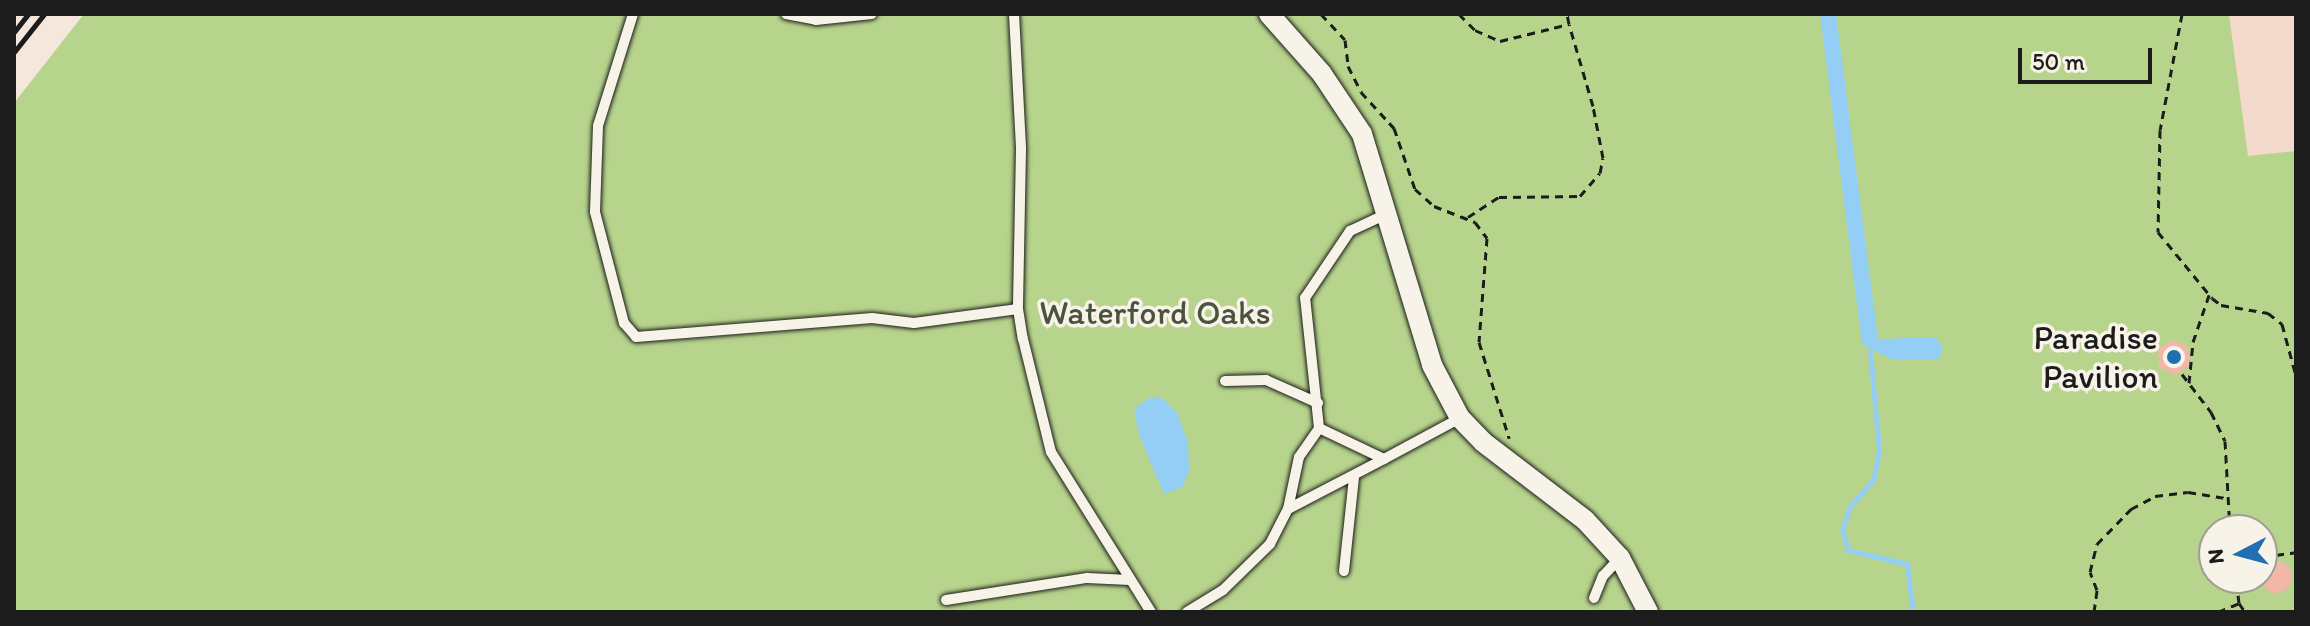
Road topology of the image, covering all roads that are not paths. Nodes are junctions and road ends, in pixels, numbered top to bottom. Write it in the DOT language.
graph roads {
  1 [pos="633,14"];
  2 [pos="786,14"];
  3 [pos="872,14"];
  4 [pos="1014,14"];
  5 [pos="1269,14"];
  6 [pos="1386,214"];
  7 [pos="1018,309"];
  8 [pos="1225,381"];
  9 [pos="1318,403"];
  10 [pos="1460,418"];
  11 [pos="1319,428"];
  12 [pos="1384,459"];
  13 [pos="1354,478"];
  14 [pos="1288,509"];
  15 [pos="1620,558"];
  16 [pos="1344,571"];
  17 [pos="1130,580"];
  18 [pos="1594,598"];
  19 [pos="946,600"];
  20 [pos="1151,612"];
  21 [pos="1187,612"];
  22 [pos="1648,612"];
  1 -- 7 [label="lane"];
  2 -- 3 [label="lane"];
  4 -- 7 [label="lane"];
  5 -- 6 [label="street"];
  6 -- 9 [label="lane"];
  6 -- 10 [label="street"];
  7 -- 17 [label="lane"];
  8 -- 9 [label="lane"];
  9 -- 11 [label="lane"];
  10 -- 12 [label="lane"];
  10 -- 15 [label="street"];
  11 -- 12 [label="lane"];
  11 -- 14 [label="lane"];
  12 -- 13 [label="lane"];
  13 -- 14 [label="lane"];
  13 -- 16 [label="lane"];
  14 -- 21 [label="lane"];
  15 -- 18 [label="lane"];
  15 -- 22 [label="street"];
  17 -- 19 [label="lane"];
  17 -- 20 [label="lane"];
}
